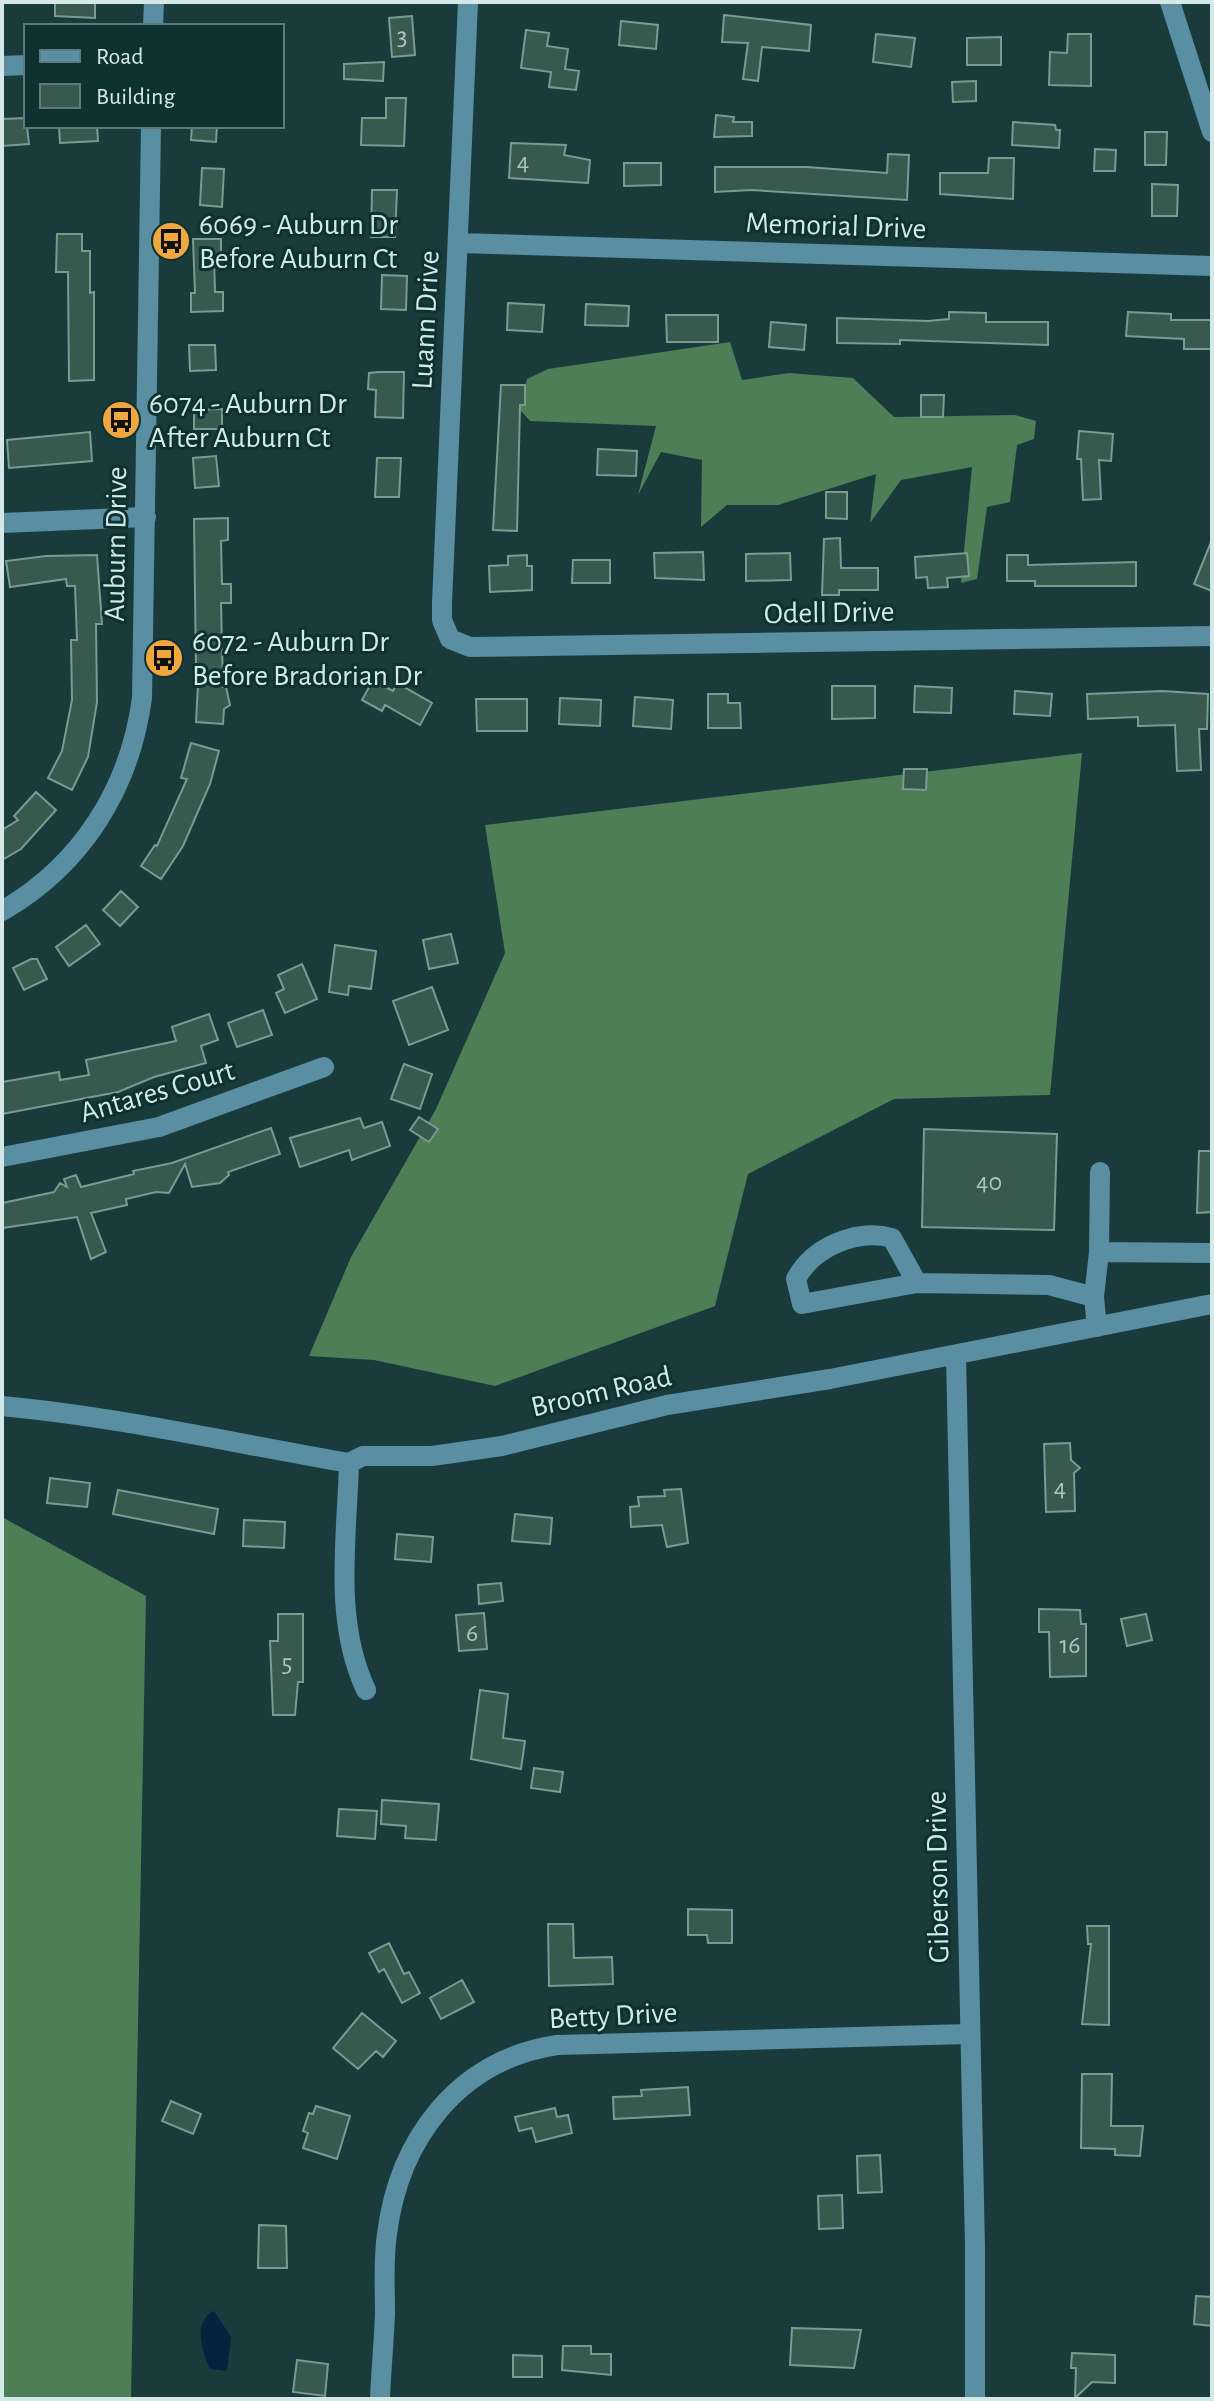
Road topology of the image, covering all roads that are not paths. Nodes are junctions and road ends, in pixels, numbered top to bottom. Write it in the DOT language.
graph roads {
  1 [pos="154,2"];
  2 [pos="468,2"];
  3 [pos="1170,2"];
  4 [pos="153,24"];
  5 [pos="24,65"];
  6 [pos="2,66"];
  7 [pos="151,128"];
  8 [pos="1212,132"];
  9 [pos="459,243"];
  10 [pos="1212,266"];
  11 [pos="146,517"];
  12 [pos="2,523"];
  13 [pos="1212,636"];
  14 [pos="450,639"];
  15 [pos="2,911"];
  16 [pos="324,1067"];
  17 [pos="2,1157"];
  18 [pos="1100,1172"];
  19 [pos="1099,1252"];
  20 [pos="1212,1253"];
  21 [pos="917,1283"];
  22 [pos="1094,1297"];
  23 [pos="1212,1304"];
  24 [pos="1097,1327"];
  25 [pos="956,1355"];
  26 [pos="2,1406"];
  27 [pos="349,1463"];
  28 [pos="366,1690"];
  29 [pos="968,2034"];
  30 [pos="380,2399"];
  31 [pos="975,2399"];
  1 -- 4 [label="street"];
  2 -- 9 [label="street, Luann Drive"];
  3 -- 8 [label="street"];
  5 -- 6 [label="street"];
  7 -- 11 [label="street, Auburn Drive"];
  9 -- 10 [label="street, Memorial Drive"];
  9 -- 14 [label="street, Luann Drive"];
  11 -- 12 [label="street"];
  11 -- 15 [label="street, Auburn Drive"];
  13 -- 14 [label="street, Odell Drive"];
  16 -- 17 [label="street, Antares Court"];
  18 -- 19 [label="street"];
  19 -- 20 [label="street"];
  19 -- 22 [label="street"];
  21 -- 21 [label="street"];
  21 -- 22 [label="street"];
  22 -- 24 [label="street"];
  23 -- 24 [label="street, Broom Road"];
  24 -- 25 [label="street, Broom Road"];
  25 -- 27 [label="street, Broom Road"];
  25 -- 29 [label="street, Giberson Drive"];
  26 -- 27 [label="street, Broom Road"];
  27 -- 28 [label="street"];
  29 -- 30 [label="street, Betty Drive"];
  29 -- 31 [label="street, Giberson Drive"];
}
